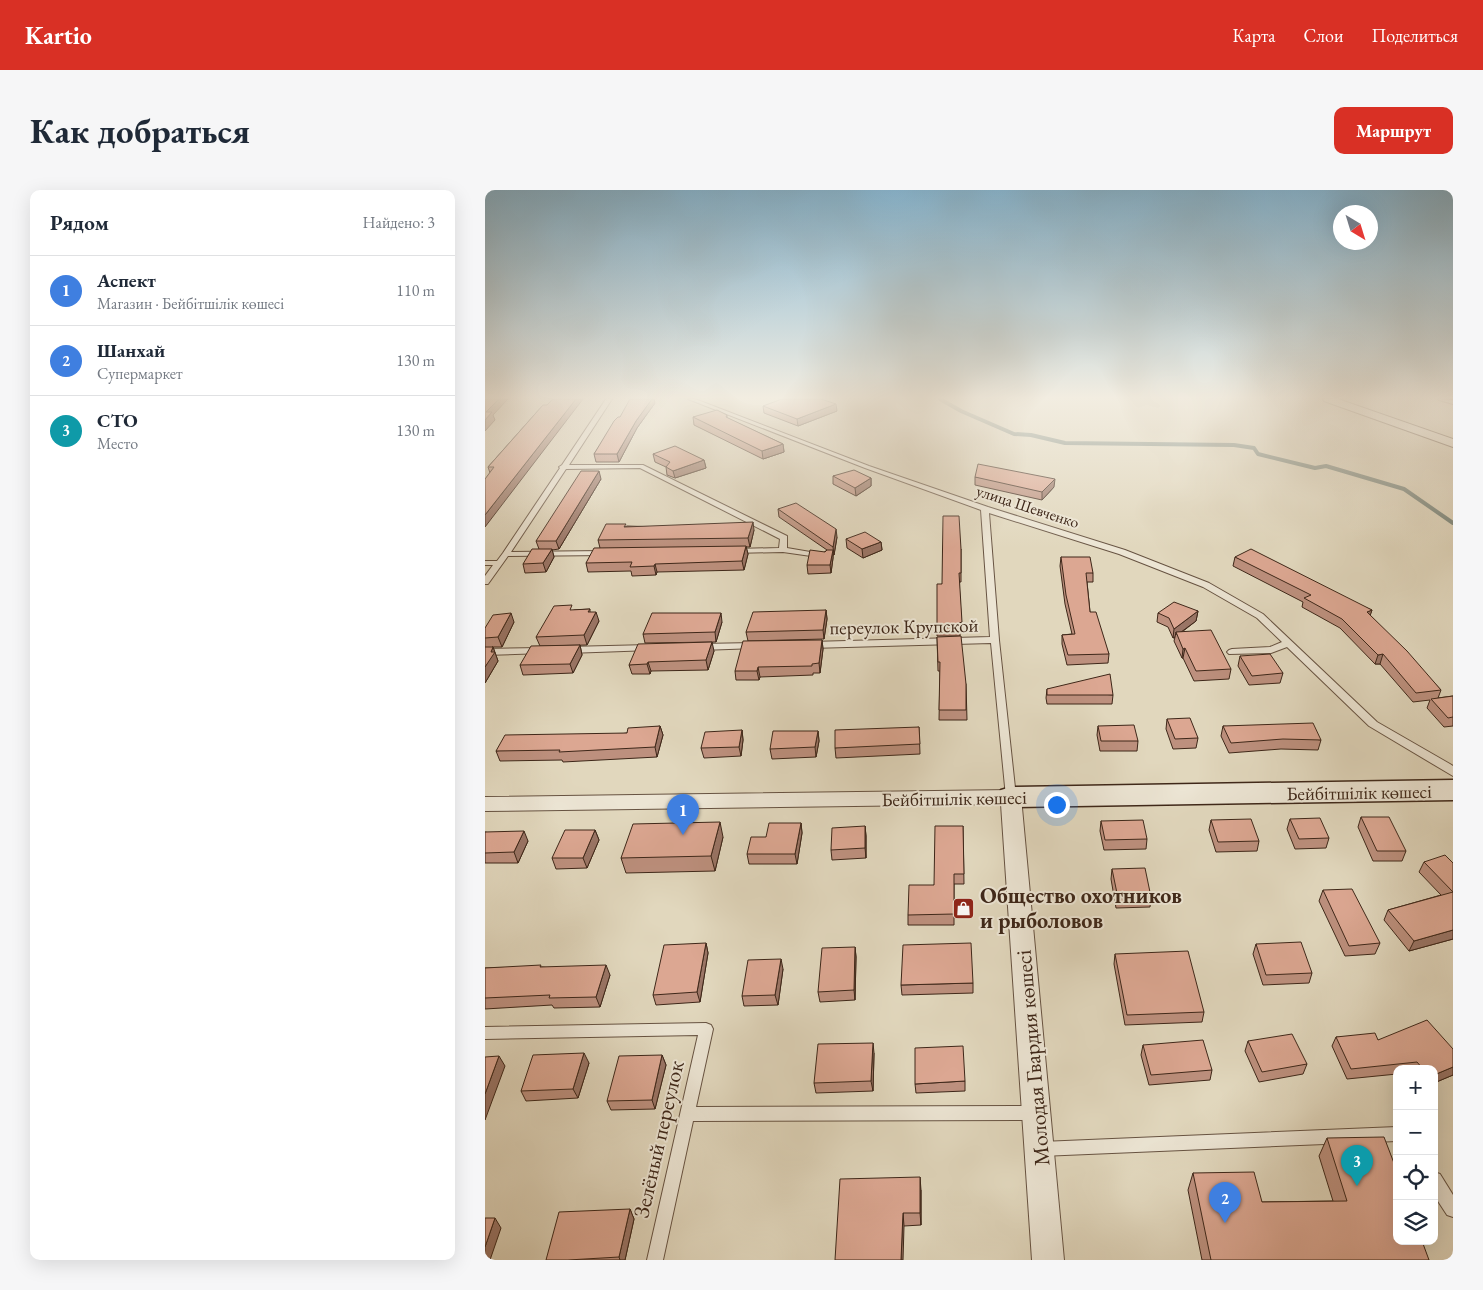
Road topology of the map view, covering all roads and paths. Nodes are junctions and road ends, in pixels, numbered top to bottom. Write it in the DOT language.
graph roads {
  1 [pos="575,449"];
  2 [pos="820,449"];
  3 [pos="562,468"];
  4 [pos="985,509"];
  5 [pos="783,550"];
  6 [pos="724,551"];
  7 [pos="615,553"];
  8 [pos="506,554"];
  9 [pos="823,556"];
  10 [pos="485,563"];
  11 [pos="500,563"];
  12 [pos="485,582"];
  13 [pos="995,640"];
  14 [pos="1288,643"];
  15 [pos="805,645"];
  16 [pos="765,646"];
  17 [pos="695,647"];
  18 [pos="655,648"];
  19 [pos="485,652"];
  20 [pos="1232,652"];
  21 [pos="1453,772"];
  22 [pos="1453,790"];
  23 [pos="1011,797"];
  24 [pos="485,804"];
  25 [pos="485,1033"];
  26 [pos="1037,1113"];
  27 [pos="687,1114"];
  28 [pos="1393,1134"];
  29 [pos="1039,1149"];
  30 [pos="1438,1186"];
  31 [pos="1453,1209"];
  32 [pos="655,1260"];
  33 [pos="1049,1260"];
  1 -- 3 [label="lane"];
  2 -- 4 [label="lane, улица Шевченко"];
  3 -- 5 [label="lane"];
  3 -- 8 [label="lane"];
  4 -- 13 [label="lane"];
  4 -- 14 [label="lane, улица Шевченко"];
  5 -- 6 [label="lane"];
  5 -- 9 [label="lane"];
  7 -- 8 [label="lane"];
  8 -- 11 [label="lane"];
  10 -- 11 [label="lane"];
  11 -- 12 [label="lane"];
  13 -- 15 [label="lane, переулок Крупской"];
  13 -- 23 [label="lane"];
  14 -- 20 [label="lane"];
  14 -- 21 [label="lane, улица Шевченко"];
  16 -- 17 [label="lane"];
  18 -- 19 [label="lane"];
  22 -- 23 [label="street, Бейбітшілік көшесі"];
  23 -- 24 [label="street, Бейбітшілік көшесі"];
  23 -- 26 [label="street, Молодая Гвардия көшесі"];
  25 -- 27 [label="lane, Зелёный переулок"];
  26 -- 27 [label="lane"];
  26 -- 29 [label="street, Молодая Гвардия көшесі"];
  27 -- 32 [label="lane, Зелёный переулок"];
  28 -- 29 [label="lane"];
  29 -- 33 [label="street, Молодая Гвардия көшесі"];
  30 -- 31 [label="lane"];
}
